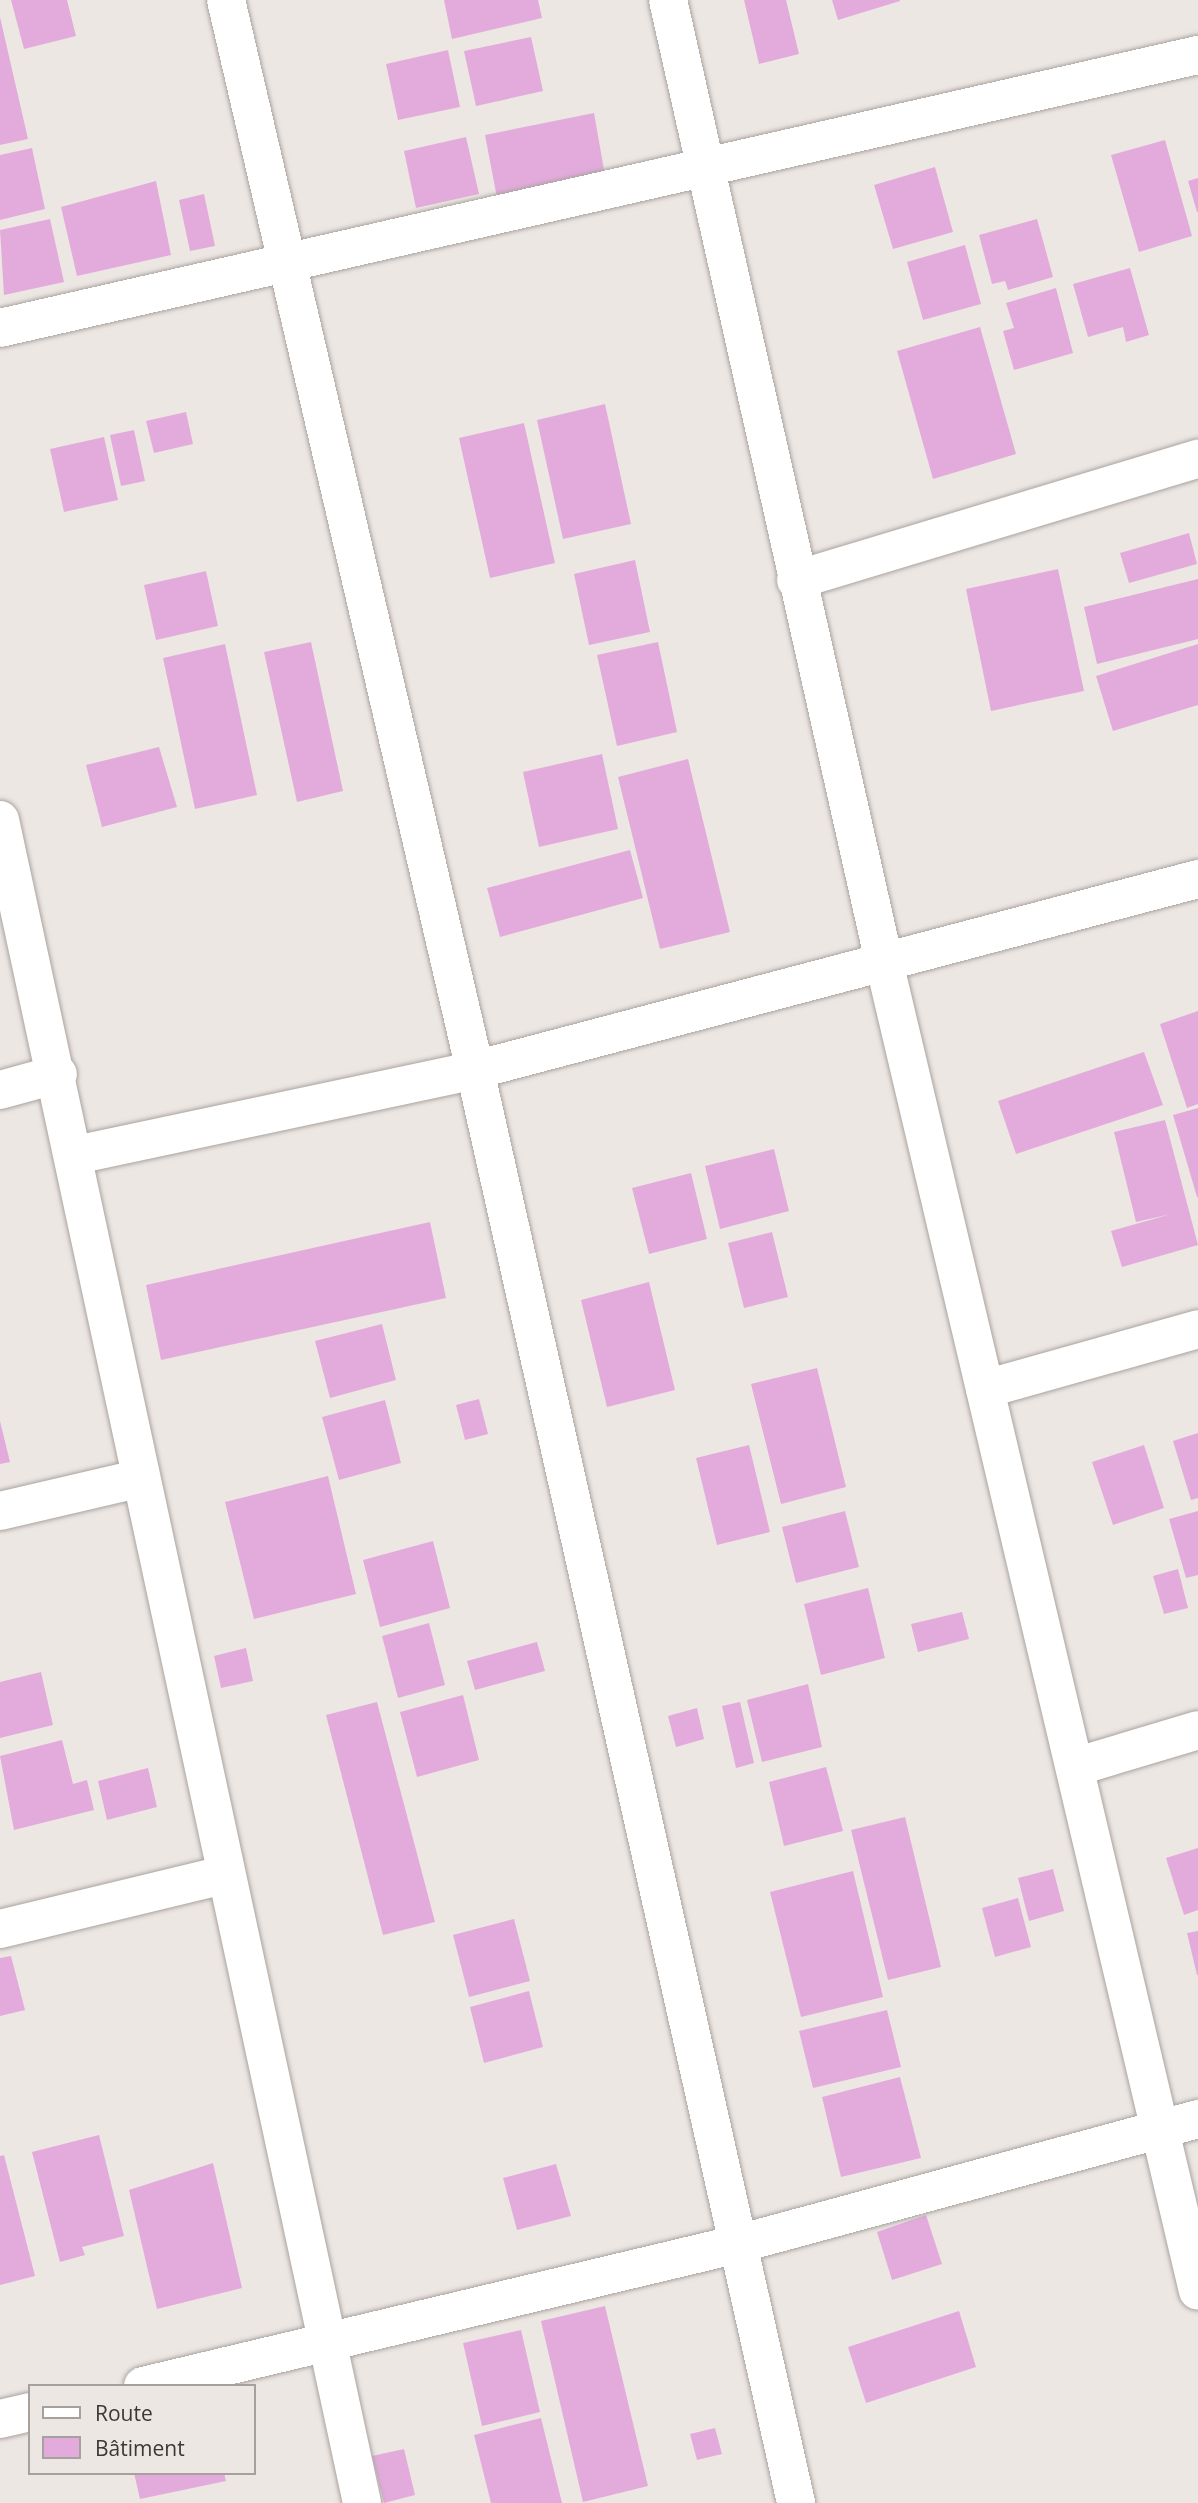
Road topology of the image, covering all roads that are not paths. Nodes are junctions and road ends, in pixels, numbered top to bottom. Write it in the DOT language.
graph roads {
  1 [pos="226,0"];
  2 [pos="668,0"];
  3 [pos="1198,55"];
  4 [pos="704,167"];
  5 [pos="286,262"];
  6 [pos="0,328"];
  7 [pos="1198,459"];
  8 [pos="796,580"];
  9 [pos="0,820"];
  10 [pos="1198,880"];
  11 [pos="885,966"];
  12 [pos="475,1070"];
  13 [pos="58,1074"];
  14 [pos="0,1090"];
  15 [pos="76,1156"];
  16 [pos="1198,1329"];
  17 [pos="985,1390"];
  18 [pos="138,1479"];
  19 [pos="0,1511"];
  20 [pos="1198,1730"];
  21 [pos="1075,1767"];
  22 [pos="224,1875"];
  23 [pos="0,1929"];
  24 [pos="1180,2124"];
  25 [pos="738,2244"];
  26 [pos="1198,2291"];
  27 [pos="324,2344"];
  28 [pos="152,2384"];
  29 [pos="28,2412"];
  30 [pos="0,2419"];
  31 [pos="362,2503"];
  32 [pos="796,2503"];
  1 -- 5 [label="street"];
  2 -- 4 [label="street"];
  3 -- 4 [label="street"];
  4 -- 5 [label="street"];
  4 -- 8 [label="street"];
  5 -- 6 [label="street"];
  5 -- 12 [label="street"];
  7 -- 8 [label="street"];
  8 -- 11 [label="street"];
  9 -- 13 [label="street"];
  10 -- 11 [label="street"];
  11 -- 12 [label="street"];
  11 -- 17 [label="street"];
  12 -- 15 [label="street"];
  12 -- 25 [label="street"];
  13 -- 14 [label="street"];
  13 -- 15 [label="street"];
  15 -- 18 [label="street"];
  16 -- 17 [label="street"];
  17 -- 21 [label="street"];
  18 -- 19 [label="street"];
  18 -- 22 [label="street"];
  20 -- 21 [label="street"];
  21 -- 24 [label="street"];
  22 -- 23 [label="street"];
  22 -- 27 [label="street"];
  24 -- 25 [label="street"];
  24 -- 26 [label="street"];
  25 -- 27 [label="street"];
  25 -- 32 [label="street"];
  27 -- 28 [label="street"];
  27 -- 31 [label="street"];
  29 -- 30 [label="street"];
}
